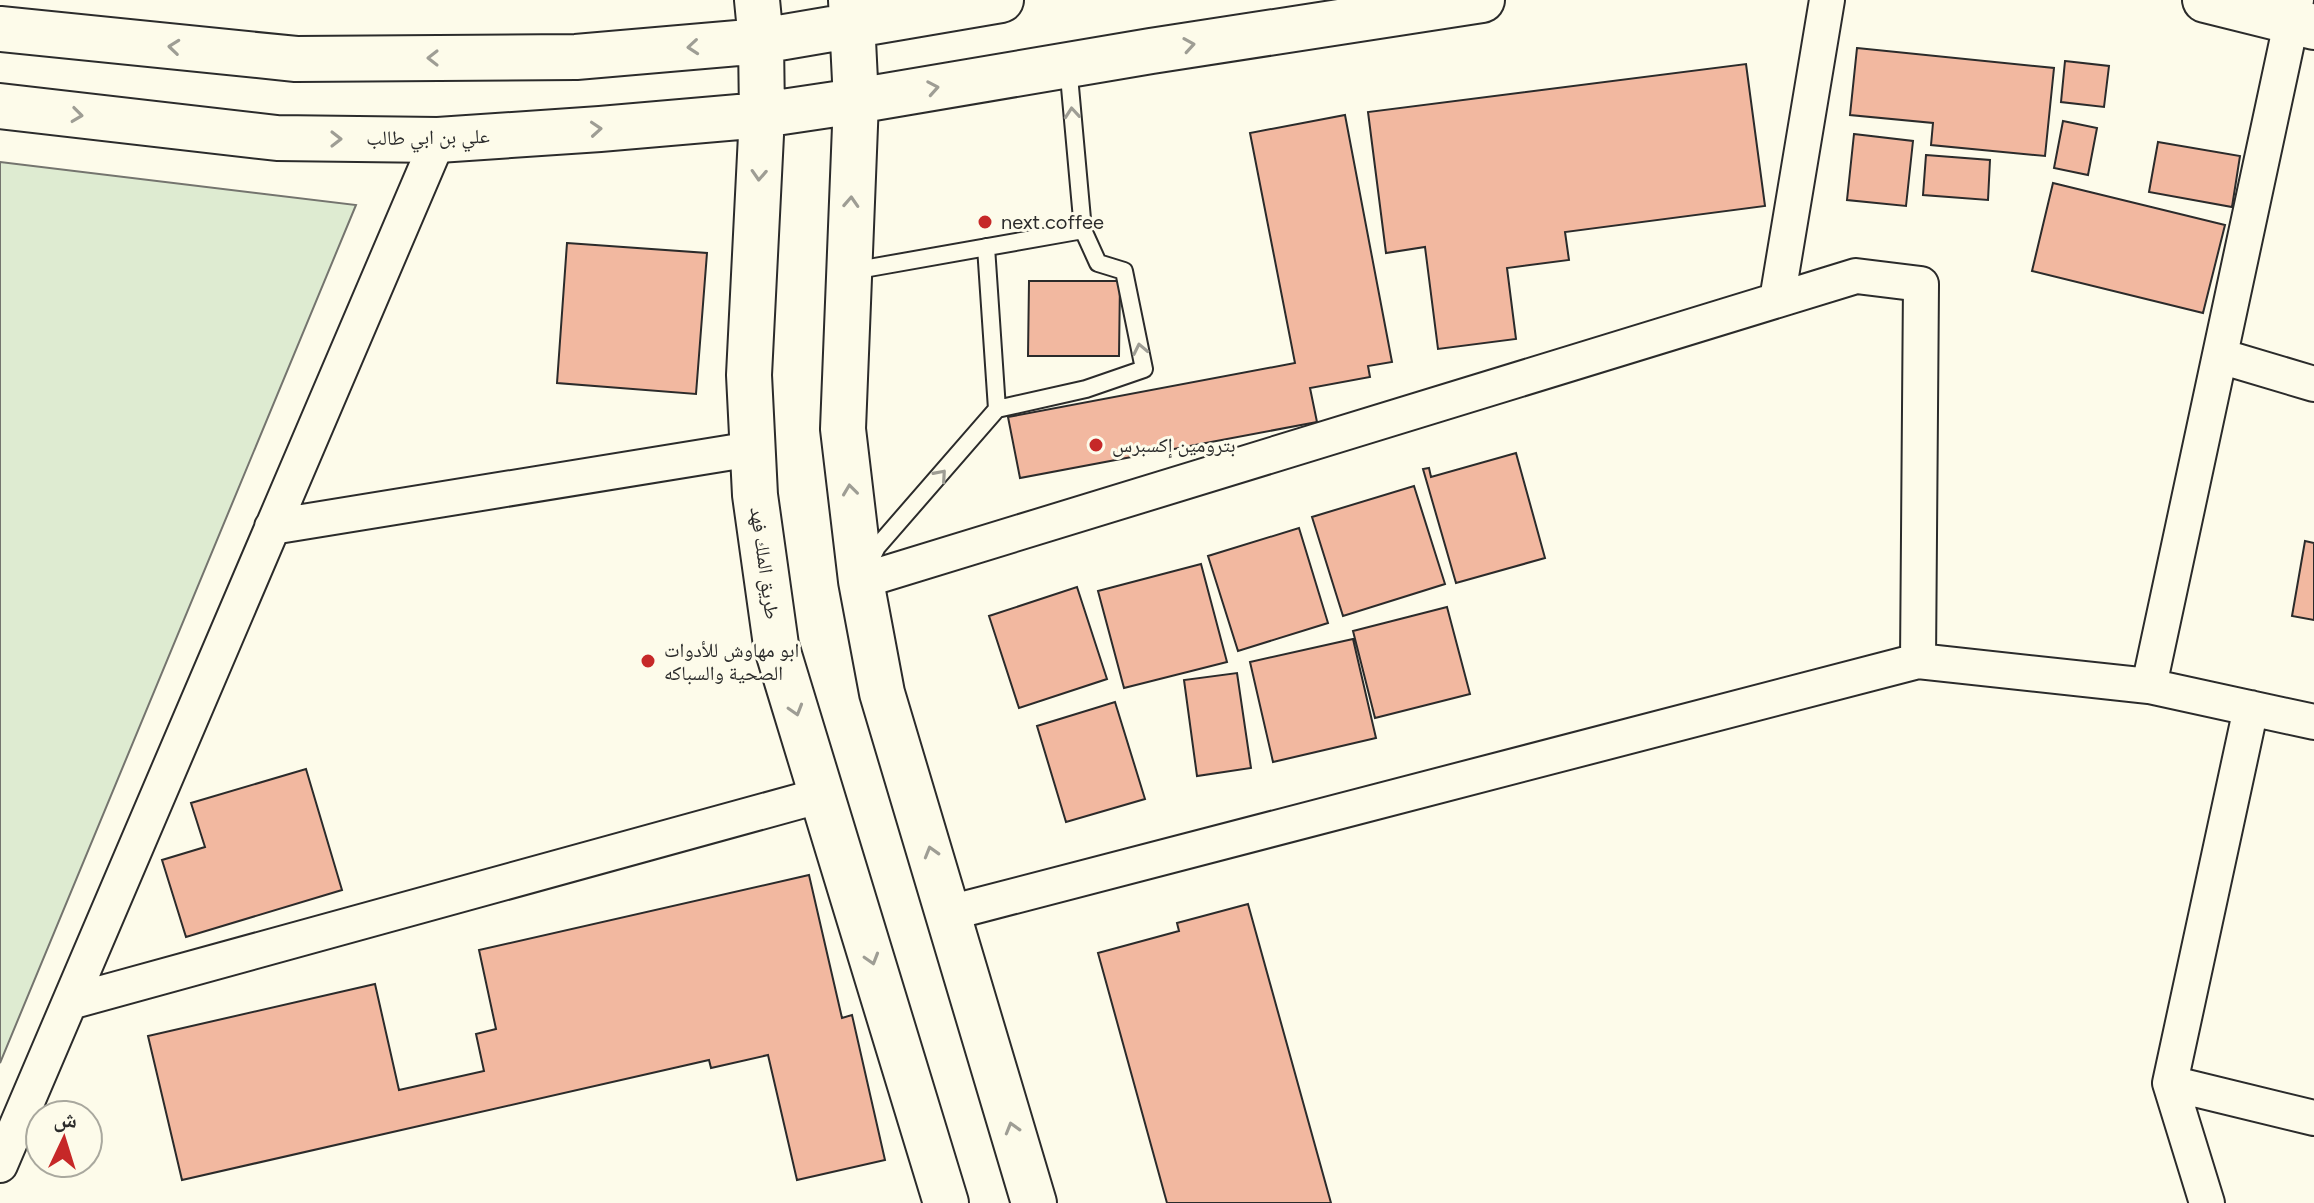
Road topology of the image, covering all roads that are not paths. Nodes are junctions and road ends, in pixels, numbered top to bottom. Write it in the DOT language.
graph roads {
  1 [pos="1001,0"];
  2 [pos="1482,0"];
  3 [pos="1827,0"];
  4 [pos="2205,0"];
  5 [pos="852,13"];
  6 [pos="2301,16"];
  7 [pos="759,21"];
  8 [pos="0,29"];
  9 [pos="1068,65"];
  10 [pos="856,101"];
  11 [pos="0,106"];
  12 [pos="762,115"];
  13 [pos="438,140"];
  14 [pos="1083,230"];
  15 [pos="986,247"];
  16 [pos="848,271"];
  17 [pos="1777,300"];
  18 [pos="2220,356"];
  19 [pos="2314,384"];
  20 [pos="997,409"];
  21 [pos="752,449"];
  22 [pos="272,527"];
  23 [pos="861,581"];
  24 [pos="1918,661"];
  25 [pos="2149,686"];
  26 [pos="2251,708"];
  27 [pos="2314,722"];
  28 [pos="822,795"];
  29 [pos="949,913"];
  30 [pos="70,1002"];
  31 [pos="2170,1083"];
  32 [pos="2314,1118"];
  33 [pos="0,1165"];
  34 [pos="945,1203"];
  35 [pos="1034,1203"];
  36 [pos="2207,1203"];
  1 -- 5 [label="main road"];
  9 -- 2 [label="main road, علي بن ابي طالب, one-way"];
  3 -- 17 [label="street"];
  4 -- 6 [label="main road"];
  5 -- 7 [label="main road"];
  5 -- 10 [label="main road"];
  6 -- 18 [label="street"];
  7 -- 8 [label="main road, one-way"];
  7 -- 12 [label="main road, طريق الملك فهد"];
  10 -- 9 [label="main road, علي بن ابي طالب, one-way"];
  14 -- 9 [label="lane, one-way"];
  10 -- 12 [label="main road, علي بن ابي طالب"];
  16 -- 10 [label="main road, one-way"];
  11 -- 13 [label="main road, علي بن ابي طالب, one-way"];
  13 -- 12 [label="main road, علي بن ابي طالب, one-way"];
  12 -- 21 [label="main road, طريق الملك فهد, one-way"];
  13 -- 22 [label="street"];
  14 -- 15 [label="lane"];
  20 -- 14 [label="lane, one-way"];
  15 -- 16 [label="lane"];
  15 -- 20 [label="lane"];
  23 -- 16 [label="main road, one-way"];
  17 -- 23 [label="street"];
  17 -- 24 [label="street"];
  18 -- 19 [label="street"];
  18 -- 25 [label="street"];
  23 -- 20 [label="lane, one-way"];
  21 -- 22 [label="street"];
  21 -- 28 [label="main road, طريق الملك فهد, one-way"];
  22 -- 30 [label="street"];
  29 -- 23 [label="main road, one-way"];
  24 -- 25 [label="street"];
  24 -- 29 [label="street"];
  25 -- 26 [label="street"];
  26 -- 27 [label="street"];
  26 -- 31 [label="street"];
  28 -- 30 [label="street"];
  28 -- 34 [label="main road, طريق الملك فهد, one-way"];
  35 -- 29 [label="main road, one-way"];
  30 -- 33 [label="street"];
  31 -- 32 [label="street"];
  31 -- 36 [label="street"];
}
